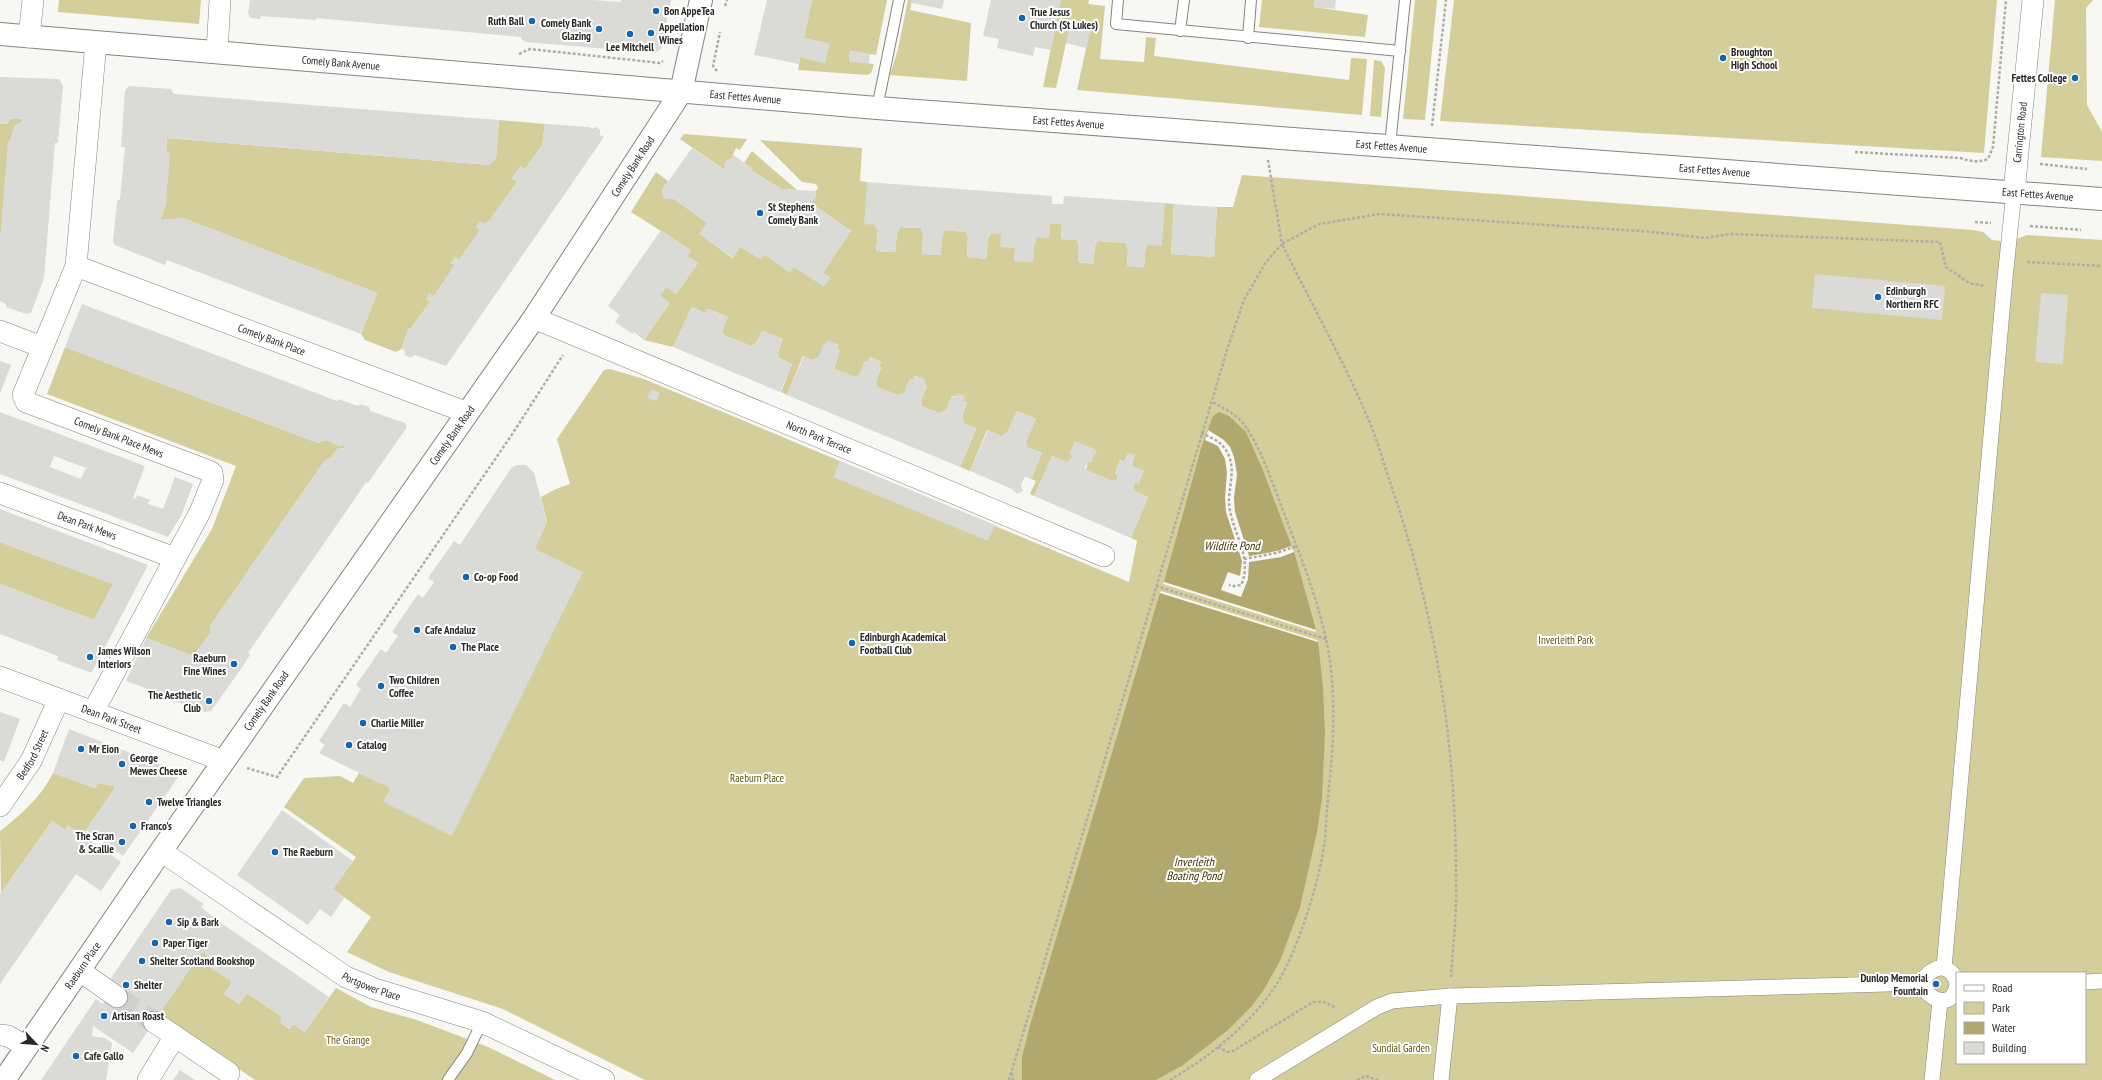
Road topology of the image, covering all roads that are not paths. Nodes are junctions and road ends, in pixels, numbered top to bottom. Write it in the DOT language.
graph roads {
  1 [pos="33,0"];
  2 [pos="220,0"];
  3 [pos="702,0"];
  4 [pos="899,0"];
  5 [pos="1118,0"];
  6 [pos="1184,0"];
  7 [pos="1251,0"];
  8 [pos="1405,0"];
  9 [pos="2033,0"];
  10 [pos="1180,31"];
  11 [pos="0,34"];
  12 [pos="29,37"];
  13 [pos="1248,38"];
  14 [pos="96,42"];
  15 [pos="1400,51"];
  16 [pos="216,52"];
  17 [pos="681,92"];
  18 [pos="877,108"];
  19 [pos="1390,146"];
  20 [pos="2014,192"];
  21 [pos="2102,199"];
  22 [pos="76,266"];
  23 [pos="534,318"];
  24 [pos="0,331"];
  25 [pos="42,347"];
  26 [pos="468,413"];
  27 [pos="0,493"];
  28 [pos="1104,556"];
  29 [pos="175,558"];
  30 [pos="0,677"];
  31 [pos="59,699"];
  32 [pos="93,712"];
  33 [pos="224,761"];
  34 [pos="0,806"];
  35 [pos="161,851"];
  36 [pos="1944,968"];
  37 [pos="80,971"];
  38 [pos="1956,981"];
  39 [pos="2102,981"];
  40 [pos="1925,982"];
  41 [pos="2086,982"];
  42 [pos="1956,988"];
  43 [pos="1450,996"];
  44 [pos="117,997"];
  45 [pos="1940,1000"];
  46 [pos="154,1022"];
  47 [pos="482,1022"];
  48 [pos="0,1035"];
  49 [pos="175,1036"];
  50 [pos="27,1047"];
  51 [pos="229,1073"];
  52 [pos="4,1080"];
  53 [pos="148,1080"];
  54 [pos="448,1080"];
  55 [pos="604,1080"];
  56 [pos="1257,1080"];
  57 [pos="1440,1080"];
  58 [pos="1932,1080"];
  1 -- 12 [label="street"];
  2 -- 16 [label="street"];
  3 -- 17 [label="street, Comely Bank Road"];
  4 -- 18 [label="lane"];
  5 -- 10 [label="lane"];
  6 -- 10 [label="lane"];
  7 -- 13 [label="lane"];
  8 -- 15 [label="lane"];
  9 -- 20 [label="street, Carrington Road"];
  10 -- 13 [label="lane"];
  11 -- 12 [label="street, Comely Bank Avenue"];
  12 -- 14 [label="street, Comely Bank Avenue"];
  13 -- 15 [label="lane"];
  14 -- 16 [label="street, Comely Bank Avenue"];
  14 -- 22 [label="street"];
  15 -- 19 [label="lane"];
  16 -- 17 [label="street, Comely Bank Avenue"];
  17 -- 18 [label="street, East Fettes Avenue"];
  17 -- 23 [label="street, Comely Bank Road"];
  18 -- 19 [label="street, East Fettes Avenue"];
  19 -- 20 [label="street, East Fettes Avenue"];
  20 -- 21 [label="street, East Fettes Avenue"];
  20 -- 36 [label="street"];
  22 -- 25 [label="street"];
  22 -- 26 [label="street, Comely Bank Place"];
  23 -- 26 [label="street, Comely Bank Road"];
  23 -- 28 [label="street, North Park Terrace"];
  24 -- 25 [label="street"];
  25 -- 29 [label="street, Comely Bank Place Mews"];
  26 -- 33 [label="street, Comely Bank Road"];
  27 -- 29 [label="street, Dean Park Mews"];
  29 -- 32 [label="street"];
  30 -- 31 [label="street, Dean Park Street"];
  31 -- 32 [label="street, Dean Park Street"];
  31 -- 34 [label="street, Bedford Street"];
  32 -- 33 [label="street, Dean Park Street"];
  33 -- 35 [label="street, Comely Bank Road"];
  35 -- 37 [label="street, Raeburn Place"];
  35 -- 47 [label="street, Portgower Place"];
  36 -- 38 [label="street"];
  36 -- 40 [label="street"];
  37 -- 44 [label="street"];
  37 -- 50 [label="street, Raeburn Place"];
  39 -- 41 [label="street"];
  40 -- 43 [label="street"];
  40 -- 45 [label="street"];
  42 -- 45 [label="street"];
  43 -- 56 [label="street"];
  43 -- 57 [label="street"];
  45 -- 58 [label="street"];
  46 -- 49 [label="street"];
  47 -- 54 [label="lane"];
  47 -- 55 [label="street, Portgower Place"];
  48 -- 50 [label="street"];
  49 -- 51 [label="street"];
  49 -- 53 [label="street"];
  50 -- 52 [label="street, Raeburn Place"];
}
